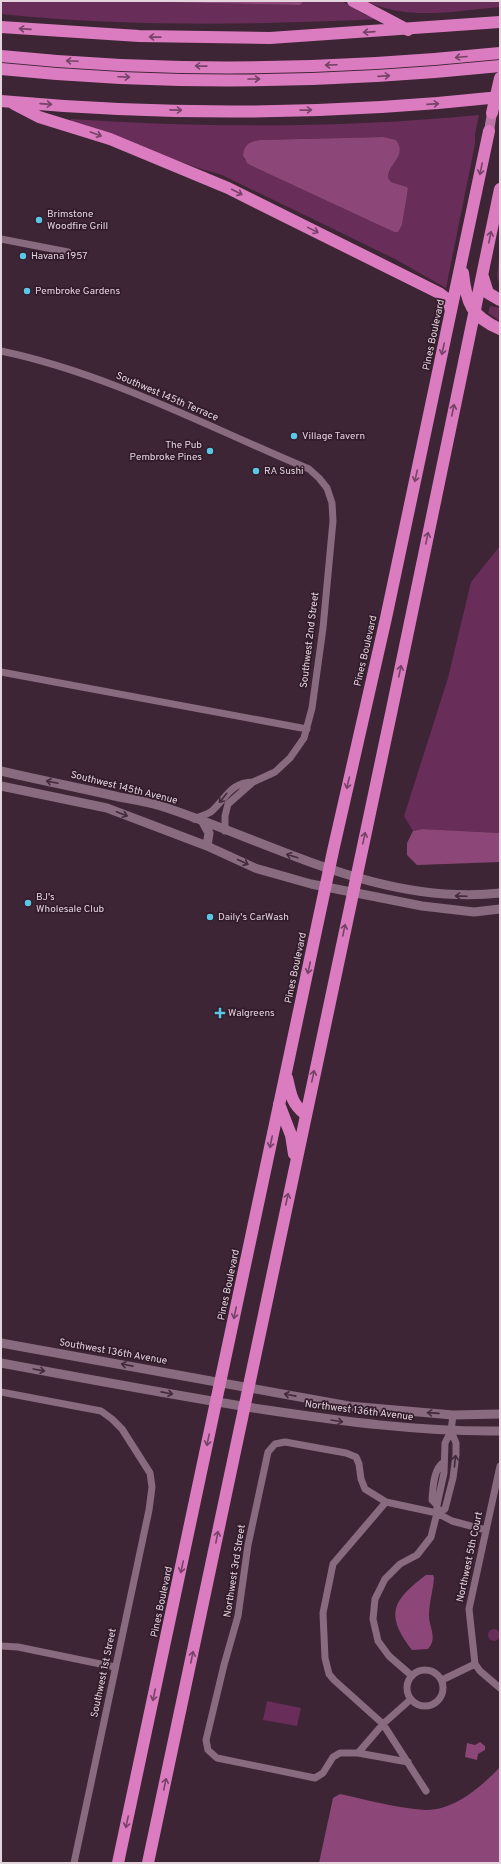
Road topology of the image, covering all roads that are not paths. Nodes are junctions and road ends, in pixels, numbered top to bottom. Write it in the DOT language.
graph roads {
  1 [pos="353,1"];
  2 [pos="500,22"];
  3 [pos="1,27"];
  4 [pos="408,30"];
  5 [pos="500,53"];
  6 [pos="1,56"];
  7 [pos="500,66"];
  8 [pos="1,69"];
  9 [pos="500,78"];
  10 [pos="500,97"];
  11 [pos="4,101"];
  12 [pos="492,113"];
  13 [pos="489,131"];
  14 [pos="500,189"];
  15 [pos="1,239"];
  16 [pos="68,252"];
  17 [pos="462,258"];
  18 [pos="482,276"];
  19 [pos="500,300"];
  20 [pos="451,311"];
  21 [pos="474,312"];
  22 [pos="500,330"];
  23 [pos="1,351"];
  24 [pos="319,478"];
  25 [pos="1,672"];
  26 [pos="307,729"];
  27 [pos="1,771"];
  28 [pos="253,782"];
  29 [pos="1,786"];
  30 [pos="199,820"];
  31 [pos="225,831"];
  32 [pos="207,846"];
  33 [pos="329,868"];
  34 [pos="356,876"];
  35 [pos="326,887"];
  36 [pos="352,892"];
  37 [pos="500,893"];
  38 [pos="500,908"];
  39 [pos="286,1074"];
  40 [pos="279,1104"];
  41 [pos="305,1114"];
  42 [pos="295,1161"];
  43 [pos="1,1343"];
  44 [pos="1,1363"];
  45 [pos="220,1383"];
  46 [pos="247,1387"];
  47 [pos="1,1392"];
  48 [pos="216,1402"];
  49 [pos="243,1406"];
  50 [pos="453,1414"];
  51 [pos="500,1414"];
  52 [pos="450,1431"];
  53 [pos="500,1431"];
  54 [pos="444,1462"];
  55 [pos="500,1466"];
  56 [pos="440,1489"];
  57 [pos="450,1491"];
  58 [pos="386,1502"];
  59 [pos="437,1505"];
  60 [pos="437,1513"];
  61 [pos="486,1530"];
  62 [pos="1,1646"];
  63 [pos="475,1664"];
  64 [pos="115,1667"];
  65 [pos="412,1676"];
  66 [pos="442,1680"];
  67 [pos="500,1688"];
  68 [pos="411,1699"];
  69 [pos="383,1724"];
  70 [pos="358,1752"];
  71 [pos="408,1762"];
  72 [pos="426,1791"];
  73 [pos="74,1863"];
  74 [pos="118,1863"];
  75 [pos="148,1863"];
  1 -- 4 [label="highway"];
  2 -- 4 [label="highway"];
  4 -- 3 [label="highway, one-way"];
  5 -- 6 [label="highway, one-way"];
  8 -- 7 [label="highway, one-way"];
  9 -- 12 [label="highway, Pines Boulevard"];
  11 -- 10 [label="highway, one-way"];
  11 -- 20 [label="highway, one-way"];
  12 -- 13 [label="main road, Pines Boulevard"];
  13 -- 17 [label="highway, Pines Boulevard, one-way"];
  18 -- 14 [label="highway, one-way"];
  15 -- 16 [label="street"];
  17 -- 20 [label="highway, Pines Boulevard"];
  17 -- 21 [label="highway"];
  18 -- 19 [label="highway"];
  18 -- 21 [label="highway"];
  20 -- 33 [label="highway, Pines Boulevard, one-way"];
  21 -- 22 [label="highway"];
  34 -- 21 [label="highway, one-way"];
  23 -- 24 [label="street, Southwest 145th Terrace"];
  24 -- 26 [label="street, Southwest 2nd Street"];
  25 -- 26 [label="street"];
  26 -- 28 [label="street, Southwest 2nd Street"];
  30 -- 27 [label="street, Southwest 145th Avenue, one-way"];
  28 -- 30 [label="street, Southwest 2nd Street, one-way"];
  28 -- 31 [label="street, Southwest 2nd Street"];
  29 -- 32 [label="street, one-way"];
  30 -- 31 [label="street, Southwest 145th Avenue"];
  30 -- 32 [label="street"];
  33 -- 31 [label="street, Southwest 145th Avenue, one-way"];
  32 -- 35 [label="street, one-way"];
  33 -- 34 [label="street, Southwest 145th Avenue"];
  33 -- 35 [label="highway, Pines Boulevard"];
  34 -- 36 [label="highway"];
  37 -- 34 [label="street, Southwest 145th Avenue, one-way"];
  35 -- 36 [label="street"];
  35 -- 39 [label="highway, Pines Boulevard, one-way"];
  36 -- 38 [label="street"];
  41 -- 36 [label="highway, one-way"];
  39 -- 40 [label="highway, Pines Boulevard"];
  39 -- 41 [label="highway"];
  40 -- 42 [label="highway"];
  40 -- 45 [label="highway, Pines Boulevard, one-way"];
  41 -- 42 [label="highway"];
  46 -- 42 [label="highway, one-way"];
  45 -- 43 [label="street, Southwest 136th Avenue, one-way"];
  44 -- 48 [label="street, one-way"];
  45 -- 46 [label="street, Northwest 136th Avenue"];
  45 -- 48 [label="highway, Pines Boulevard"];
  46 -- 49 [label="highway"];
  50 -- 46 [label="street, Northwest 136th Avenue, one-way"];
  47 -- 64 [label="street, Southwest 1st Street"];
  48 -- 49 [label="street, Northwest 136th Avenue"];
  48 -- 74 [label="highway, Pines Boulevard, one-way"];
  49 -- 52 [label="street, Northwest 136th Avenue, one-way"];
  75 -- 49 [label="highway, one-way"];
  50 -- 51 [label="street, Northwest 136th Avenue"];
  50 -- 52 [label="street"];
  52 -- 53 [label="street, Northwest 136th Avenue"];
  52 -- 54 [label="street"];
  57 -- 52 [label="street, one-way"];
  54 -- 56 [label="street"];
  54 -- 59 [label="street"];
  55 -- 61 [label="street, Northwest 5th Court"];
  56 -- 57 [label="street"];
  56 -- 59 [label="street"];
  57 -- 60 [label="street"];
  58 -- 60 [label="street"];
  58 -- 69 [label="street"];
  58 -- 70 [label="street, Northwest 3rd Street"];
  59 -- 60 [label="street"];
  60 -- 61 [label="street"];
  60 -- 65 [label="street"];
  61 -- 63 [label="street, Northwest 5th Court"];
  62 -- 64 [label="street"];
  63 -- 66 [label="street"];
  63 -- 67 [label="street"];
  64 -- 73 [label="street, Southwest 1st Street"];
  65 -- 66 [label="street"];
  65 -- 68 [label="street"];
  66 -- 68 [label="street"];
  68 -- 69 [label="street"];
  69 -- 70 [label="street"];
  69 -- 71 [label="street"];
  70 -- 71 [label="street"];
  71 -- 72 [label="street"];
}
